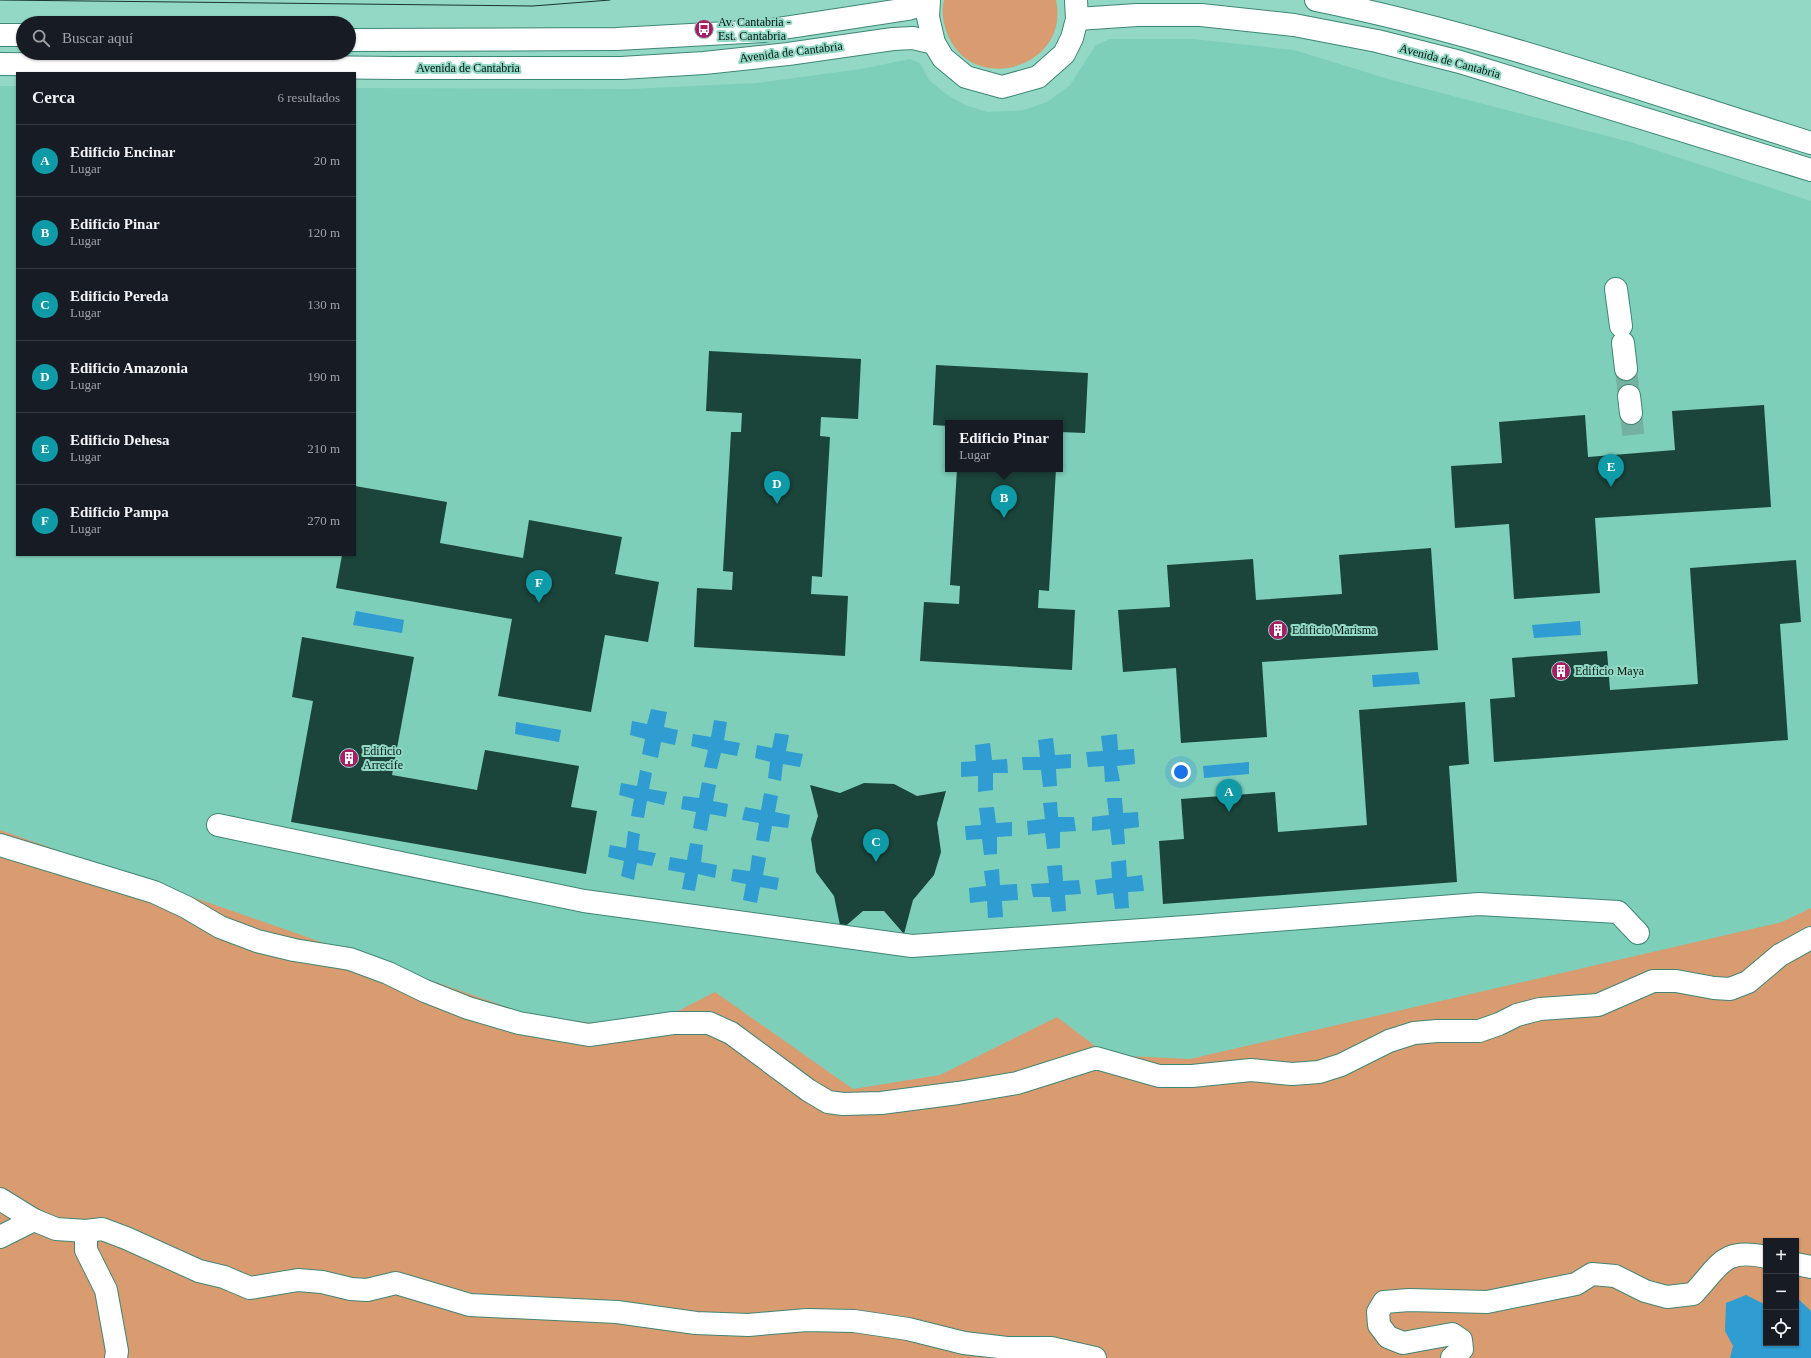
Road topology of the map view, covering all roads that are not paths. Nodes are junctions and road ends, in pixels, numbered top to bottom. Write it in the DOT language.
graph roads {
  1 [pos="1316,0"];
  2 [pos="928,1"];
  3 [pos="1077,9"];
  4 [pos="0,35"];
  5 [pos="16,35"];
  6 [pos="356,40"];
  7 [pos="934,43"];
  8 [pos="0,64"];
  9 [pos="1811,143"];
  10 [pos="1811,170"];
  11 [pos="1616,289"];
  12 [pos="1626,369"];
  13 [pos="218,825"];
  14 [pos="0,844"];
  15 [pos="1638,933"];
  16 [pos="1811,938"];
  17 [pos="1171,1076"];
  18 [pos="1185,1093"];
  19 [pos="0,1199"];
  20 [pos="34,1220"];
  21 [pos="86,1231"];
  22 [pos="0,1237"];
  23 [pos="1763,1256"];
  24 [pos="1799,1265"];
  25 [pos="1811,1267"];
  26 [pos="116,1358"];
  27 [pos="1095,1358"];
  28 [pos="1452,1358"];
  1 -- 9 [label="street"];
  2 -- 6 [label="street, Avenida de Cantabria"];
  2 -- 7 [label="street"];
  3 -- 7 [label="street"];
  3 -- 10 [label="street, Avenida de Cantabria"];
  4 -- 5 [label="street"];
  7 -- 8 [label="street, Avenida de Cantabria"];
  11 -- 12 [label="street"];
  13 -- 15 [label="street"];
  14 -- 17 [label="street"];
  16 -- 17 [label="street"];
  17 -- 18 [label="street"];
  19 -- 20 [label="street"];
  20 -- 21 [label="street"];
  20 -- 22 [label="street"];
  21 -- 26 [label="street"];
  21 -- 27 [label="street"];
  23 -- 28 [label="street"];
  24 -- 25 [label="street"];
}
